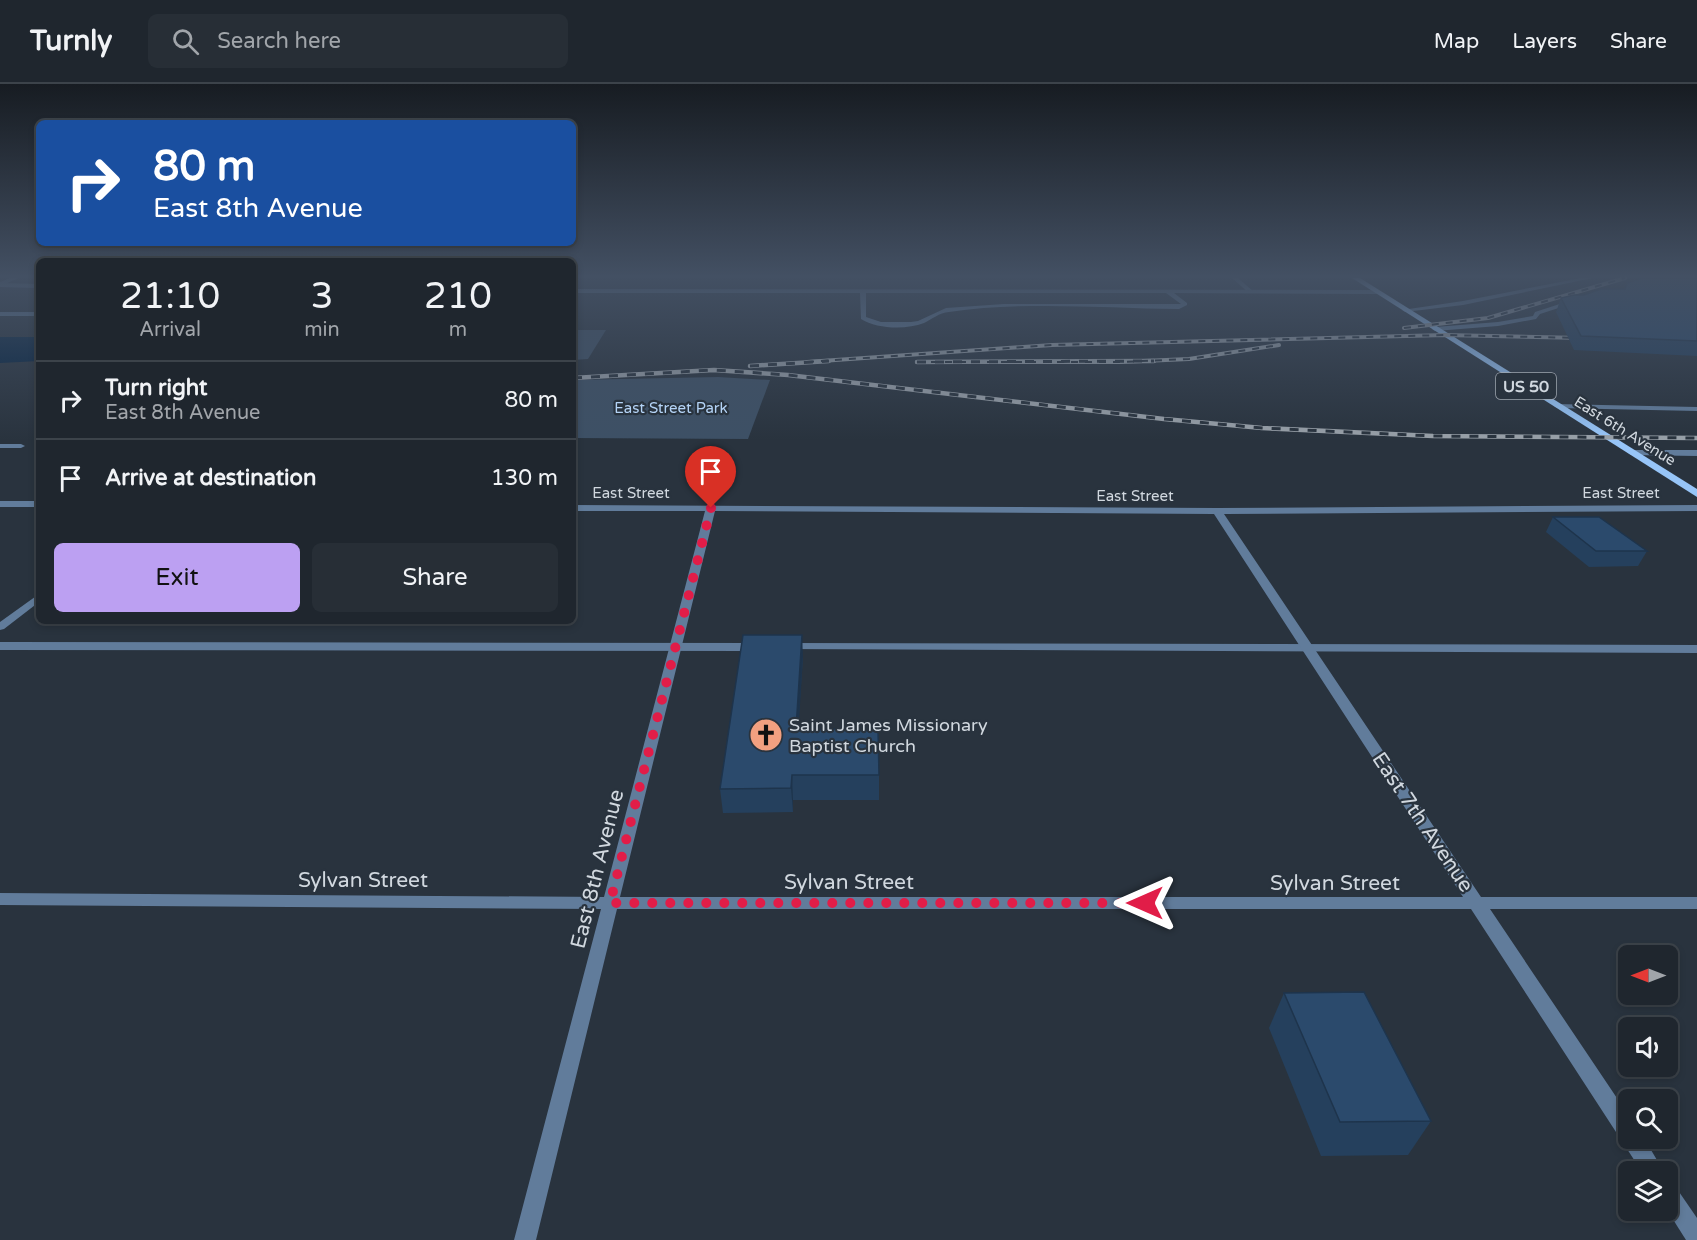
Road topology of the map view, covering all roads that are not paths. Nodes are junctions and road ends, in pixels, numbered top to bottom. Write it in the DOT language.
graph roads {
  1 [pos="1440,332"];
  2 [pos="1558,406"];
  3 [pos="1697,409"];
  4 [pos="0,446"];
  5 [pos="21,446"];
  6 [pos="1631,452"];
  7 [pos="1697,453"];
  8 [pos="1697,494"];
  9 [pos="0,504"];
  10 [pos="36,504"];
  11 [pos="576,508"];
  12 [pos="711,508"];
  13 [pos="1697,508"];
  14 [pos="1217,511"];
  15 [pos="36,599"];
  16 [pos="0,627"];
  17 [pos="0,646"];
  18 [pos="675,647"];
  19 [pos="1697,649"];
  20 [pos="1308,650"];
  21 [pos="0,899"];
  22 [pos="610,903"];
  23 [pos="1697,903"];
  24 [pos="1477,904"];
  25 [pos="1618,1117"];
  26 [pos="1678,1208"];
  27 [pos="1697,1237"];
  28 [pos="525,1240"];
  1 -- 2 [label="main road, East 6th Avenue / US 50"];
  2 -- 3 [label="street"];
  2 -- 6 [label="main road, East 6th Avenue / US 50"];
  4 -- 5 [label="street"];
  6 -- 7 [label="street"];
  6 -- 8 [label="main road, East 6th Avenue / US 50"];
  9 -- 10 [label="street"];
  11 -- 12 [label="street, East Street"];
  12 -- 14 [label="street, East Street"];
  12 -- 18 [label="street, East 8th Avenue"];
  13 -- 14 [label="street, East Street"];
  14 -- 20 [label="street, East 7th Avenue"];
  15 -- 16 [label="street"];
  17 -- 18 [label="street"];
  18 -- 20 [label="street"];
  18 -- 22 [label="street, East 8th Avenue"];
  19 -- 20 [label="street"];
  20 -- 24 [label="street, East 7th Avenue"];
  21 -- 22 [label="street, Sylvan Street"];
  22 -- 24 [label="street, Sylvan Street"];
  22 -- 28 [label="street, East 8th Avenue"];
  23 -- 24 [label="street, Sylvan Street"];
  24 -- 25 [label="street, East 7th Avenue"];
  26 -- 27 [label="street"];
}
